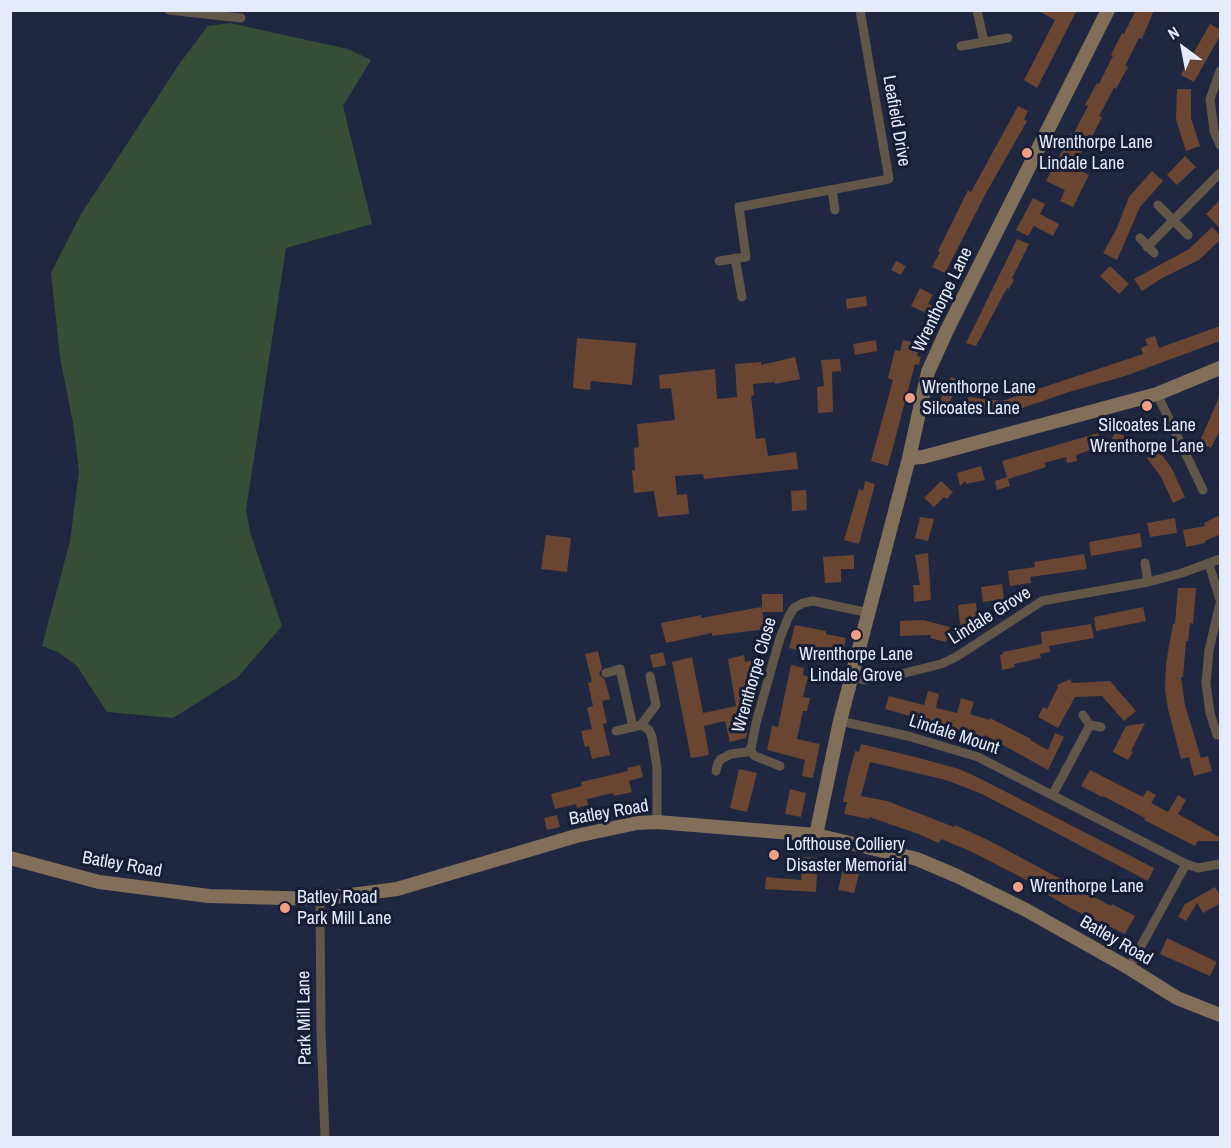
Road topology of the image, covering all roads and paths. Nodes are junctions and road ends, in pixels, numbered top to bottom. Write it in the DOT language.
graph roads {
  1 [pos="169,10"];
  2 [pos="860,10"];
  3 [pos="977,10"];
  4 [pos="1108,10"];
  5 [pos="182,11"];
  6 [pos="241,18"];
  7 [pos="1008,38"];
  8 [pos="984,42"];
  9 [pos="961,46"];
  10 [pos="1221,70"];
  11 [pos="1221,145"];
  12 [pos="1221,173"];
  13 [pos="832,190"];
  14 [pos="1158,205"];
  15 [pos="835,210"];
  16 [pos="1173,221"];
  17 [pos="1188,235"];
  18 [pos="1140,238"];
  19 [pos="735,258"];
  20 [pos="719,261"];
  21 [pos="742,297"];
  22 [pos="1221,368"];
  23 [pos="1157,394"];
  24 [pos="909,458"];
  25 [pos="1203,490"];
  26 [pos="1221,559"];
  27 [pos="1145,563"];
  28 [pos="1209,564"];
  29 [pos="1148,582"];
  30 [pos="1221,602"];
  31 [pos="869,613"];
  32 [pos="606,673"];
  33 [pos="650,676"];
  34 [pos="852,677"];
  35 [pos="1221,709"];
  36 [pos="1210,713"];
  37 [pos="1083,716"];
  38 [pos="840,721"];
  39 [pos="635,723"];
  40 [pos="1090,725"];
  41 [pos="1101,726"];
  42 [pos="616,731"];
  43 [pos="1217,735"];
  44 [pos="749,750"];
  45 [pos="780,766"];
  46 [pos="716,771"];
  47 [pos="1053,794"];
  48 [pos="657,822"];
  49 [pos="816,835"];
  50 [pos="10,858"];
  51 [pos="1186,864"];
  52 [pos="1221,864"];
  53 [pos="320,898"];
  54 [pos="1129,968"];
  55 [pos="1221,1015"];
  56 [pos="325,1137"];
  1 -- 5 [label="street"];
  2 -- 13 [label="street, Leafield Drive"];
  3 -- 8 [label="street"];
  4 -- 24 [label="street, Wrenthorpe Lane"];
  5 -- 6 [label="street"];
  7 -- 8 [label="street"];
  8 -- 9 [label="street"];
  10 -- 11 [label="street"];
  12 -- 16 [label="street"];
  13 -- 15 [label="street"];
  13 -- 19 [label="street, Leafield Drive"];
  14 -- 16 [label="street"];
  16 -- 17 [label="street"];
  16 -- 18 [label="street"];
  19 -- 20 [label="street"];
  19 -- 21 [label="street"];
  22 -- 23 [label="street"];
  23 -- 24 [label="street"];
  23 -- 25 [label="street"];
  24 -- 31 [label="street, Wrenthorpe Lane"];
  26 -- 28 [label="street, Lindale Grove"];
  27 -- 29 [label="street"];
  28 -- 29 [label="street, Lindale Grove"];
  28 -- 30 [label="street"];
  29 -- 34 [label="street, Lindale Grove"];
  30 -- 36 [label="street"];
  31 -- 34 [label="street, Wrenthorpe Lane"];
  31 -- 44 [label="street, Wrenthorpe Close"];
  32 -- 39 [label="street"];
  33 -- 39 [label="street"];
  34 -- 38 [label="street, Wrenthorpe Lane"];
  35 -- 36 [label="street"];
  36 -- 43 [label="street"];
  37 -- 40 [label="street"];
  38 -- 47 [label="street, Lindale Mount"];
  38 -- 49 [label="street, Wrenthorpe Lane"];
  39 -- 42 [label="street"];
  39 -- 48 [label="street"];
  40 -- 41 [label="street"];
  40 -- 47 [label="street"];
  44 -- 45 [label="street"];
  44 -- 46 [label="street, Wrenthorpe Close"];
  47 -- 51 [label="street, Lindale Mount"];
  48 -- 49 [label="street, Batley Road"];
  48 -- 53 [label="street, Batley Road"];
  49 -- 54 [label="street, Batley Road"];
  50 -- 53 [label="street, Batley Road"];
  51 -- 52 [label="street, Lindale Mount"];
  51 -- 54 [label="street"];
  53 -- 56 [label="street, Park Mill Lane"];
  54 -- 55 [label="street, Batley Road"];
}
